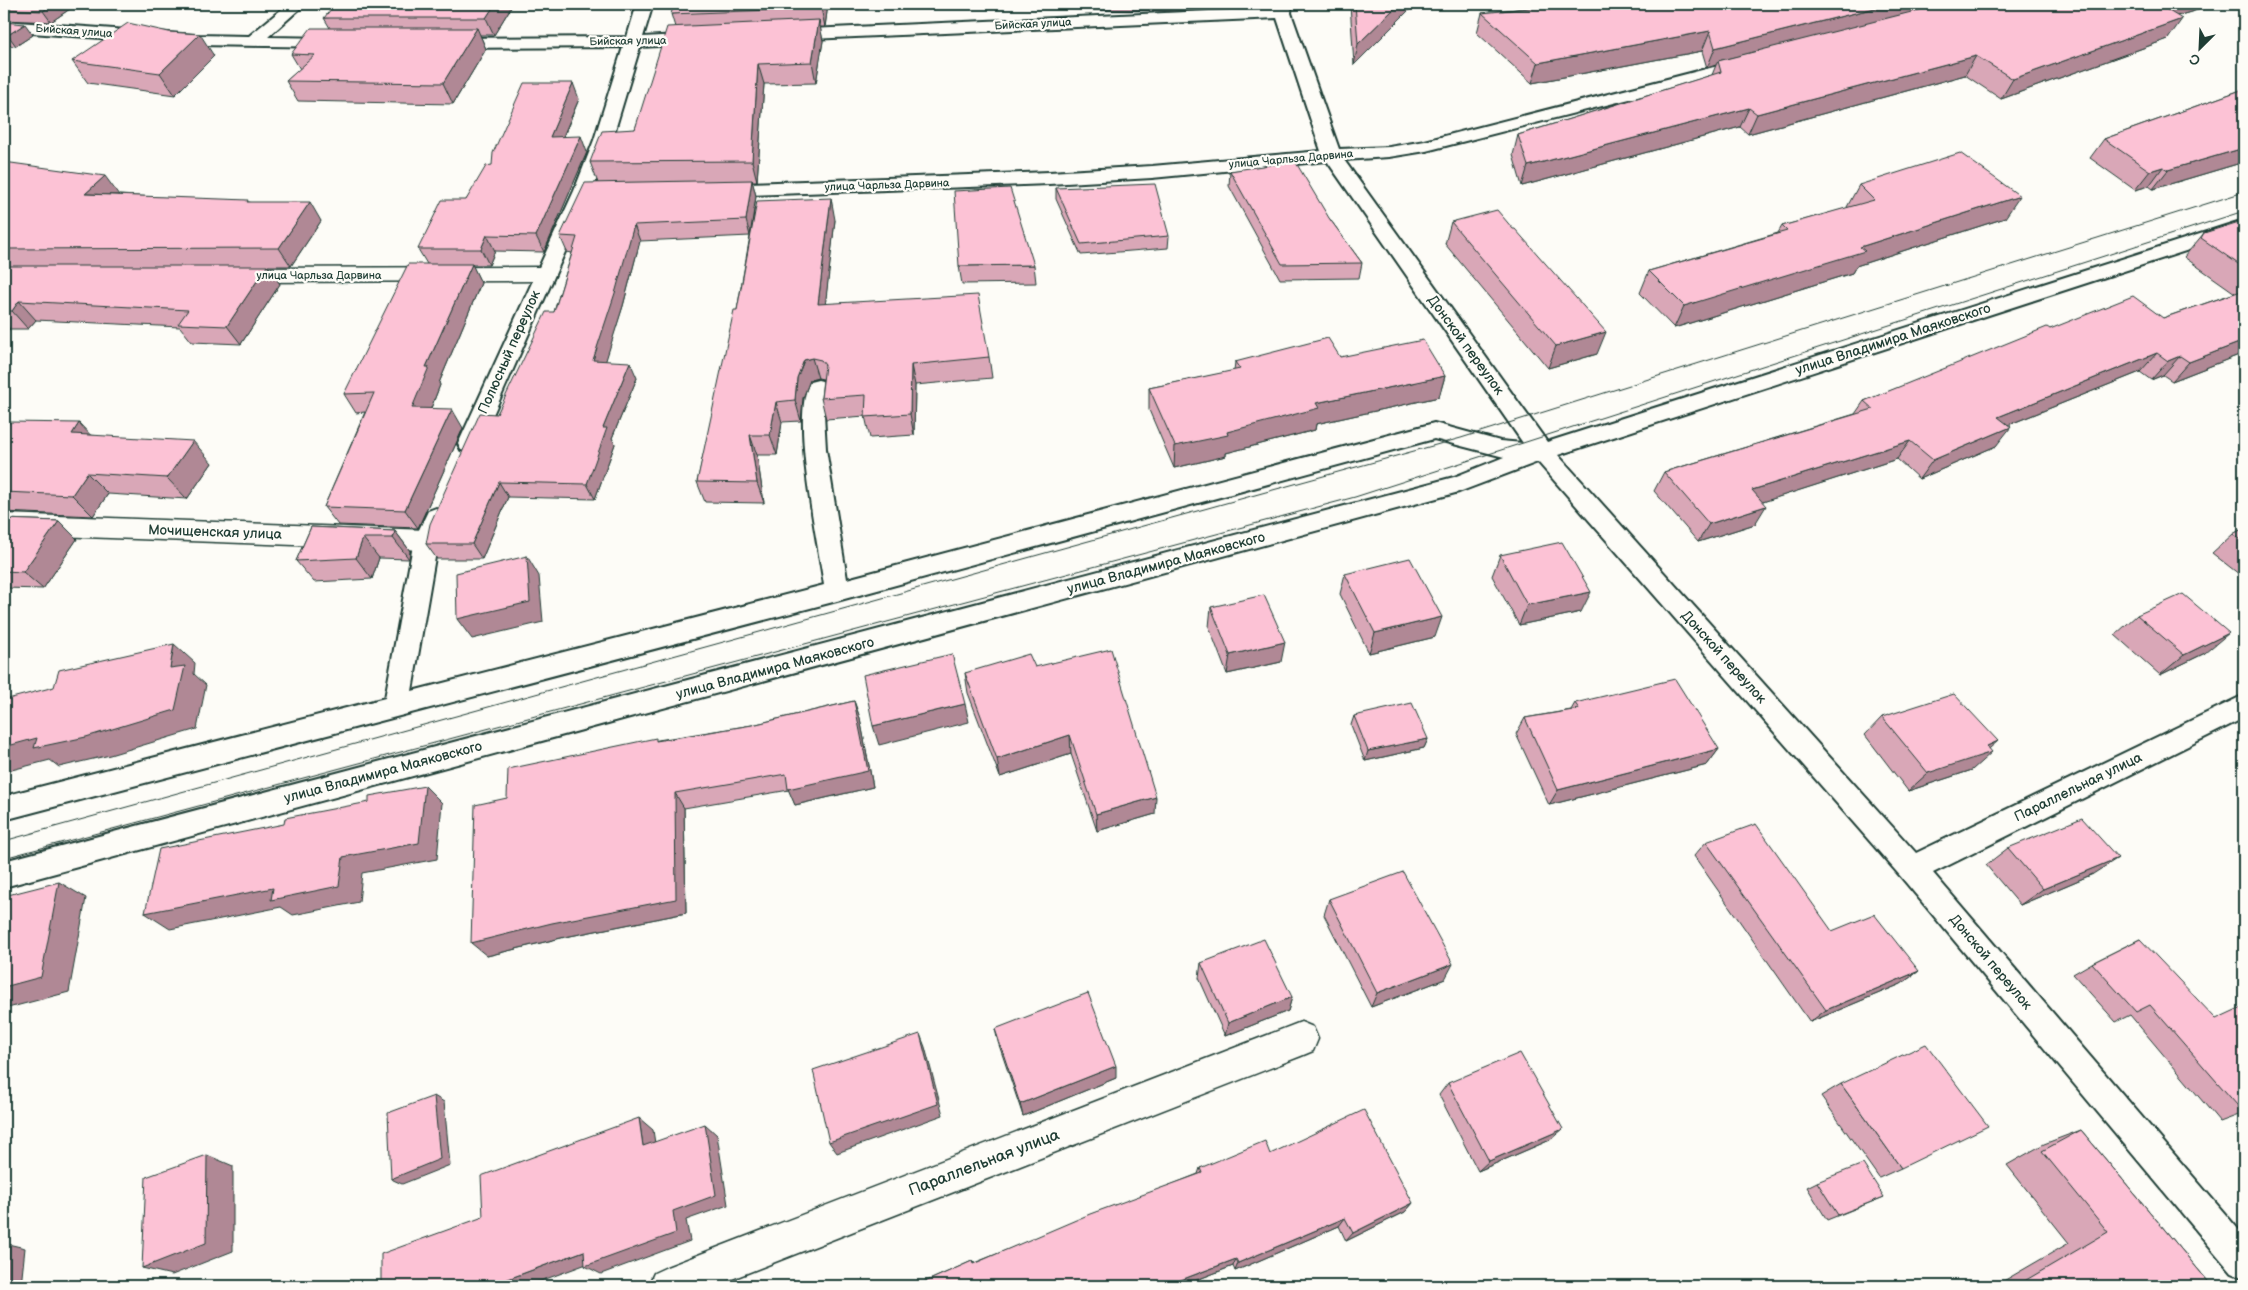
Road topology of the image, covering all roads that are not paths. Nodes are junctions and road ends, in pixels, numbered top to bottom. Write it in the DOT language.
graph roads {
  1 [pos="297,4"];
  2 [pos="645,4"];
  3 [pos="1283,8"];
  4 [pos="4,26"];
  5 [pos="771,36"];
  6 [pos="712,38"];
  7 [pos="252,42"];
  8 [pos="633,42"];
  9 [pos="351,43"];
  10 [pos="428,43"];
  11 [pos="1763,60"];
  12 [pos="1332,155"];
  13 [pos="708,190"];
  14 [pos="2244,226"];
  15 [pos="544,274"];
  16 [pos="220,275"];
  17 [pos="818,387"];
  18 [pos="1542,452"];
  19 [pos="462,460"];
  20 [pos="446,495"];
  21 [pos="4,524"];
  22 [pos="426,540"];
  23 [pos="837,591"];
  24 [pos="2244,706"];
  25 [pos="396,707"];
  26 [pos="4,808"];
  27 [pos="1912,869"];
  28 [pos="4,874"];
  29 [pos="1301,1039"];
  30 [pos="2239,1246"];
  31 [pos="667,1286"];
  1 -- 7 [label="lane"];
  2 -- 8 [label="lane, Полюсный переулок"];
  3 -- 5 [label="lane, Бийская улица"];
  3 -- 12 [label="lane, Донской переулок"];
  4 -- 7 [label="lane, Бийская улица"];
  6 -- 8 [label="lane, Бийская улица"];
  7 -- 9 [label="lane, Бийская улица"];
  8 -- 10 [label="lane, Бийская улица"];
  8 -- 15 [label="lane, Полюсный переулок"];
  11 -- 12 [label="lane, улица Чарльза Дарвина"];
  12 -- 13 [label="lane, улица Чарльза Дарвина"];
  12 -- 18 [label="lane, Донской переулок"];
  14 -- 18 [label="lane, улица Владимира Маяковского"];
  15 -- 16 [label="street, улица Чарльза Дарвина"];
  15 -- 19 [label="lane, Полюсный переулок"];
  17 -- 23 [label="lane"];
  18 -- 23 [label="lane, улица Владимира Маяковского"];
  18 -- 27 [label="lane, Донской переулок"];
  18 -- 28 [label="lane, улица Владимира Маяковского"];
  20 -- 22 [label="lane"];
  21 -- 22 [label="street, Мочищенская улица"];
  22 -- 25 [label="lane"];
  23 -- 25 [label="lane, улица Владимира Маяковского"];
  24 -- 27 [label="lane, Параллельная улица"];
  25 -- 26 [label="lane, улица Владимира Маяковского"];
  27 -- 30 [label="lane, Донской переулок"];
  29 -- 31 [label="street, Параллельная улица"];
}
